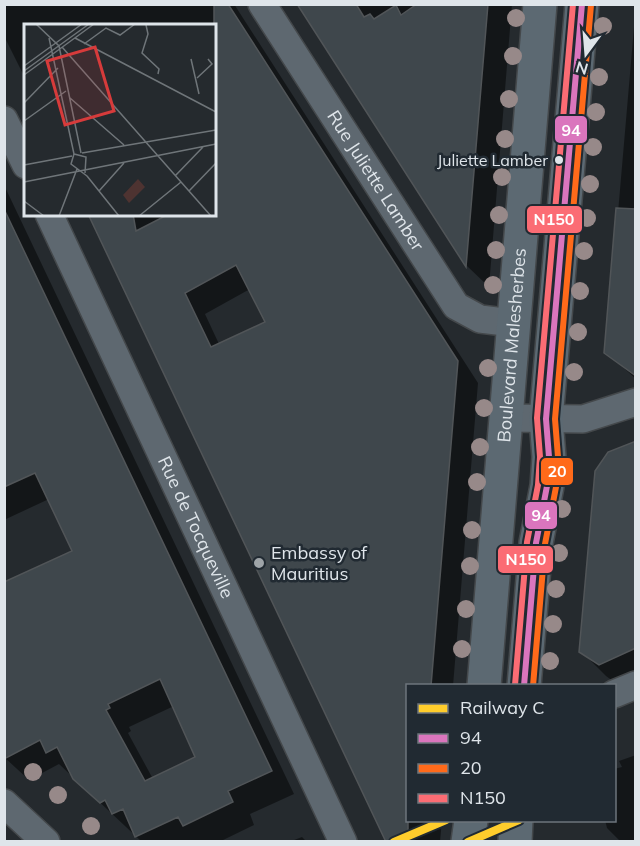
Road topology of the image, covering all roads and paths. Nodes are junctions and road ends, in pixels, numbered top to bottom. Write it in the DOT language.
graph roads {
  1 [pos="262,4"];
  2 [pos="540,4"];
  3 [pos="582,4"];
  4 [pos="4,120"];
  5 [pos="24,161"];
  6 [pos="50,216"];
  7 [pos="513,323"];
  8 [pos="636,402"];
  9 [pos="506,418"];
  10 [pos="546,419"];
  11 [pos="484,684"];
  12 [pos="524,684"];
  13 [pos="636,685"];
  14 [pos="616,694"];
  15 [pos="4,802"];
  16 [pos="471,822"];
  17 [pos="516,822"];
  18 [pos="46,842"];
  19 [pos="343,842"];
  20 [pos="468,842"];
  21 [pos="515,842"];
  1 -- 7 [label="street, Rue Juliette Lamber"];
  2 -- 7 [label="main road, Boulevard Malesherbes"];
  3 -- 10 [label="main road"];
  4 -- 5 [label="street"];
  6 -- 19 [label="street, Rue de Tocqueville"];
  7 -- 9 [label="main road, Boulevard Malesherbes"];
  8 -- 10 [label="street"];
  9 -- 10 [label="street"];
  9 -- 11 [label="main road, Boulevard Malesherbes"];
  10 -- 12 [label="main road"];
  13 -- 14 [label="street"];
  15 -- 18 [label="street"];
  16 -- 20 [label="main road"];
  17 -- 21 [label="main road"];
}
